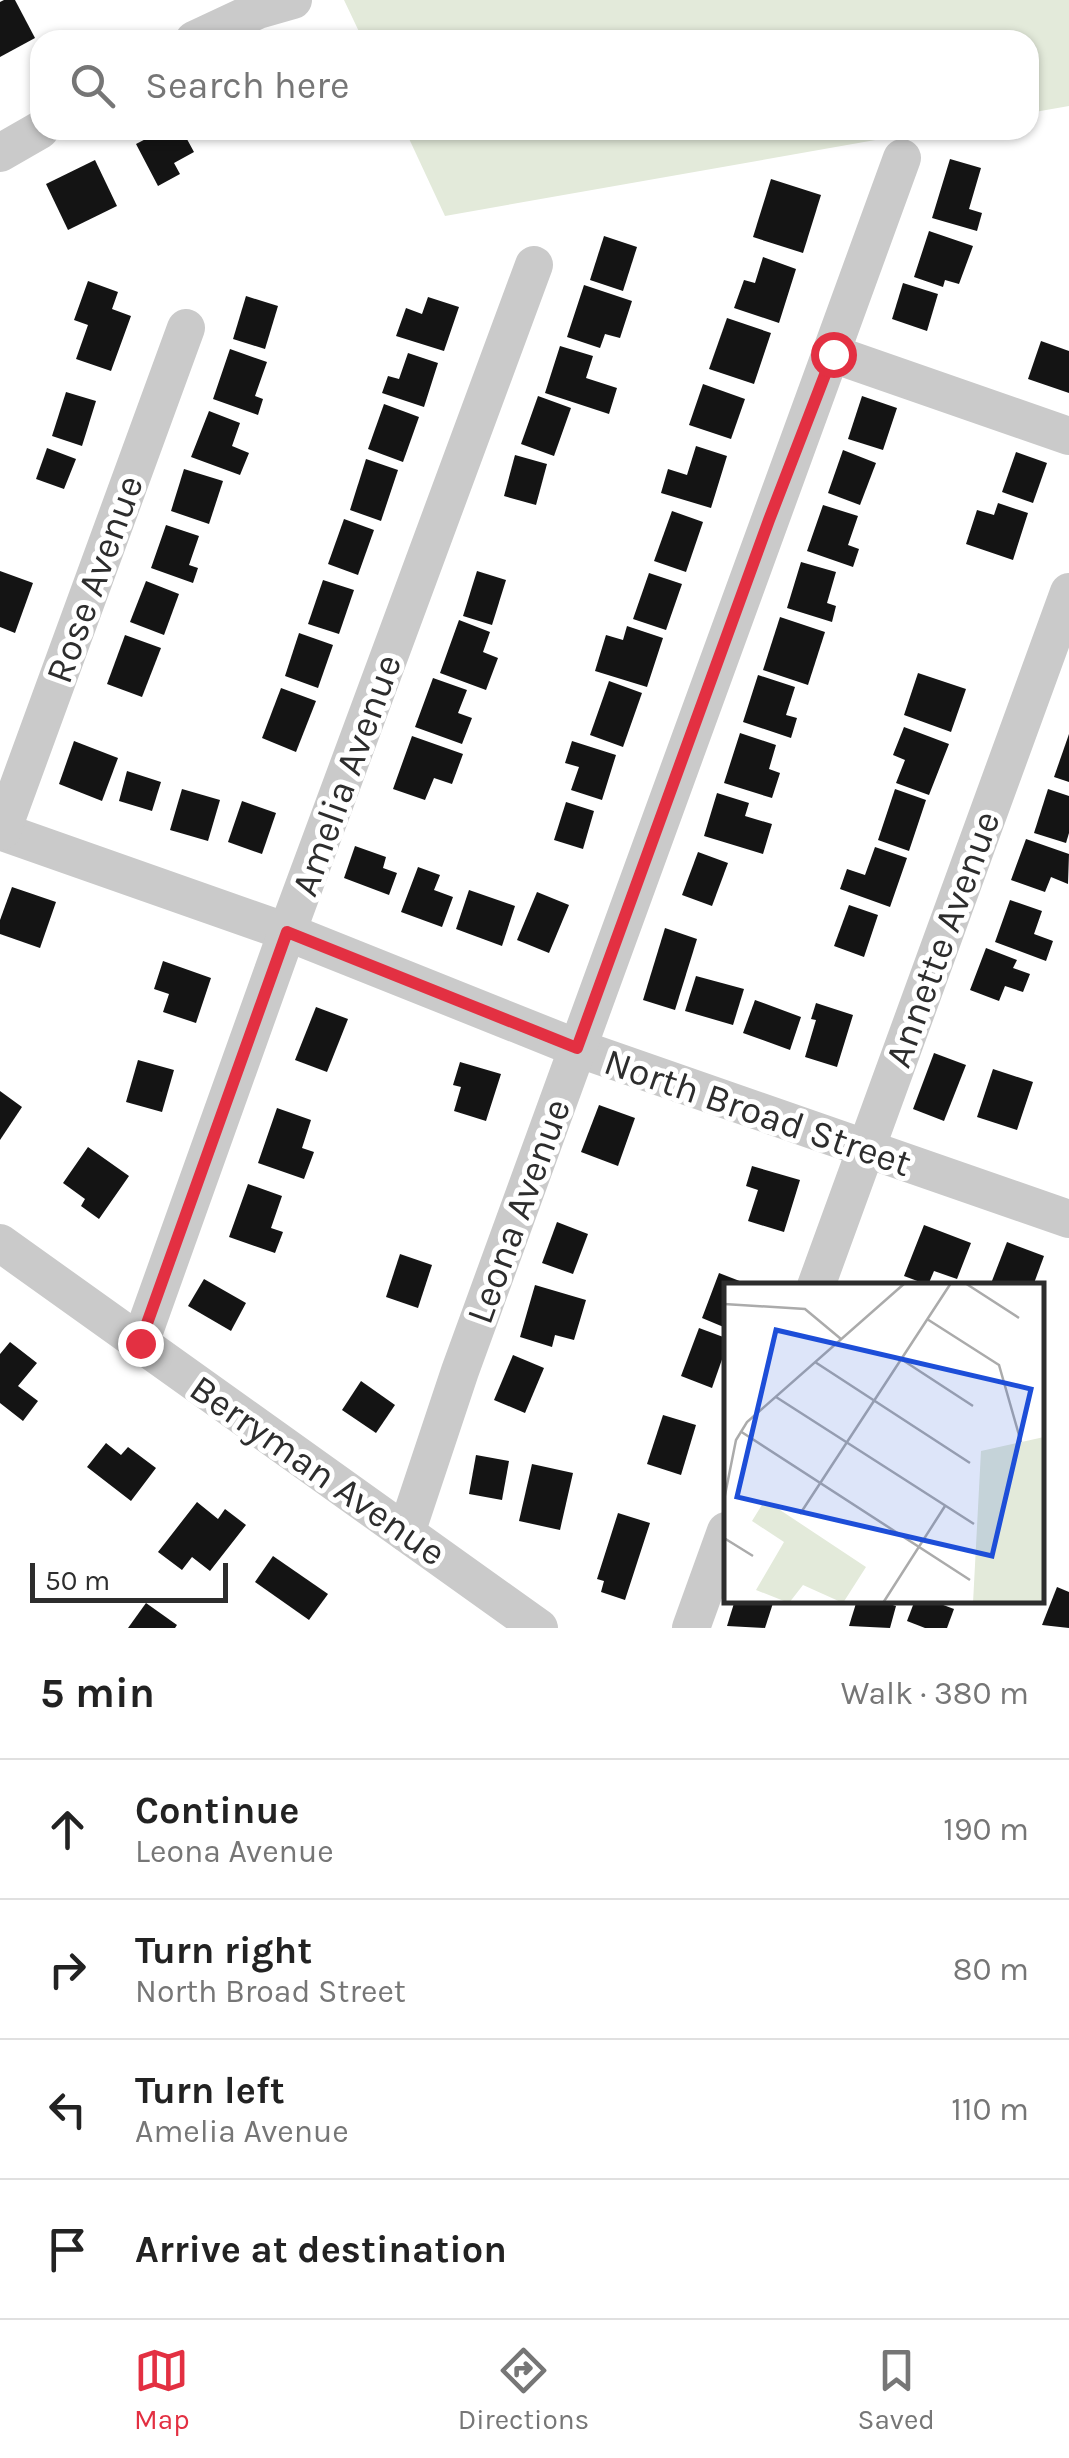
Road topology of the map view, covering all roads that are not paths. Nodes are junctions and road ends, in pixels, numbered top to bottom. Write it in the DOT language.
graph roads {
  1 [pos="294,0"];
  2 [pos="215,30"];
  3 [pos="30,136"];
  4 [pos="0,153"];
  5 [pos="902,158"];
  6 [pos="534,264"];
  7 [pos="186,328"];
  8 [pos="833,354"];
  9 [pos="1069,436"];
  10 [pos="1069,592"];
  11 [pos="1,831"];
  12 [pos="287,932"];
  13 [pos="577,1048"];
  14 [pos="865,1150"];
  15 [pos="1069,1219"];
  16 [pos="0,1243"];
  17 [pos="817,1283"];
  18 [pos="140,1343"];
  19 [pos="406,1532"];
  20 [pos="724,1537"];
  21 [pos="539,1628"];
  22 [pos="691,1628"];
  1 -- 2 [label="street"];
  3 -- 4 [label="street"];
  5 -- 8 [label="street, Leona Avenue"];
  6 -- 12 [label="street, Amelia Avenue"];
  7 -- 11 [label="street, Rose Avenue"];
  8 -- 9 [label="street"];
  8 -- 13 [label="street, Leona Avenue"];
  10 -- 14 [label="street, Annette Avenue"];
  11 -- 12 [label="street, North Broad Street"];
  12 -- 13 [label="street, North Broad Street"];
  12 -- 18 [label="street, Amelia Avenue"];
  13 -- 14 [label="street, North Broad Street"];
  13 -- 19 [label="street, Leona Avenue"];
  14 -- 15 [label="street, North Broad Street"];
  14 -- 17 [label="street, Annette Avenue"];
  16 -- 18 [label="street, Berryman Avenue"];
  18 -- 19 [label="street, Berryman Avenue"];
  19 -- 21 [label="street, Berryman Avenue"];
  20 -- 22 [label="street"];
}
